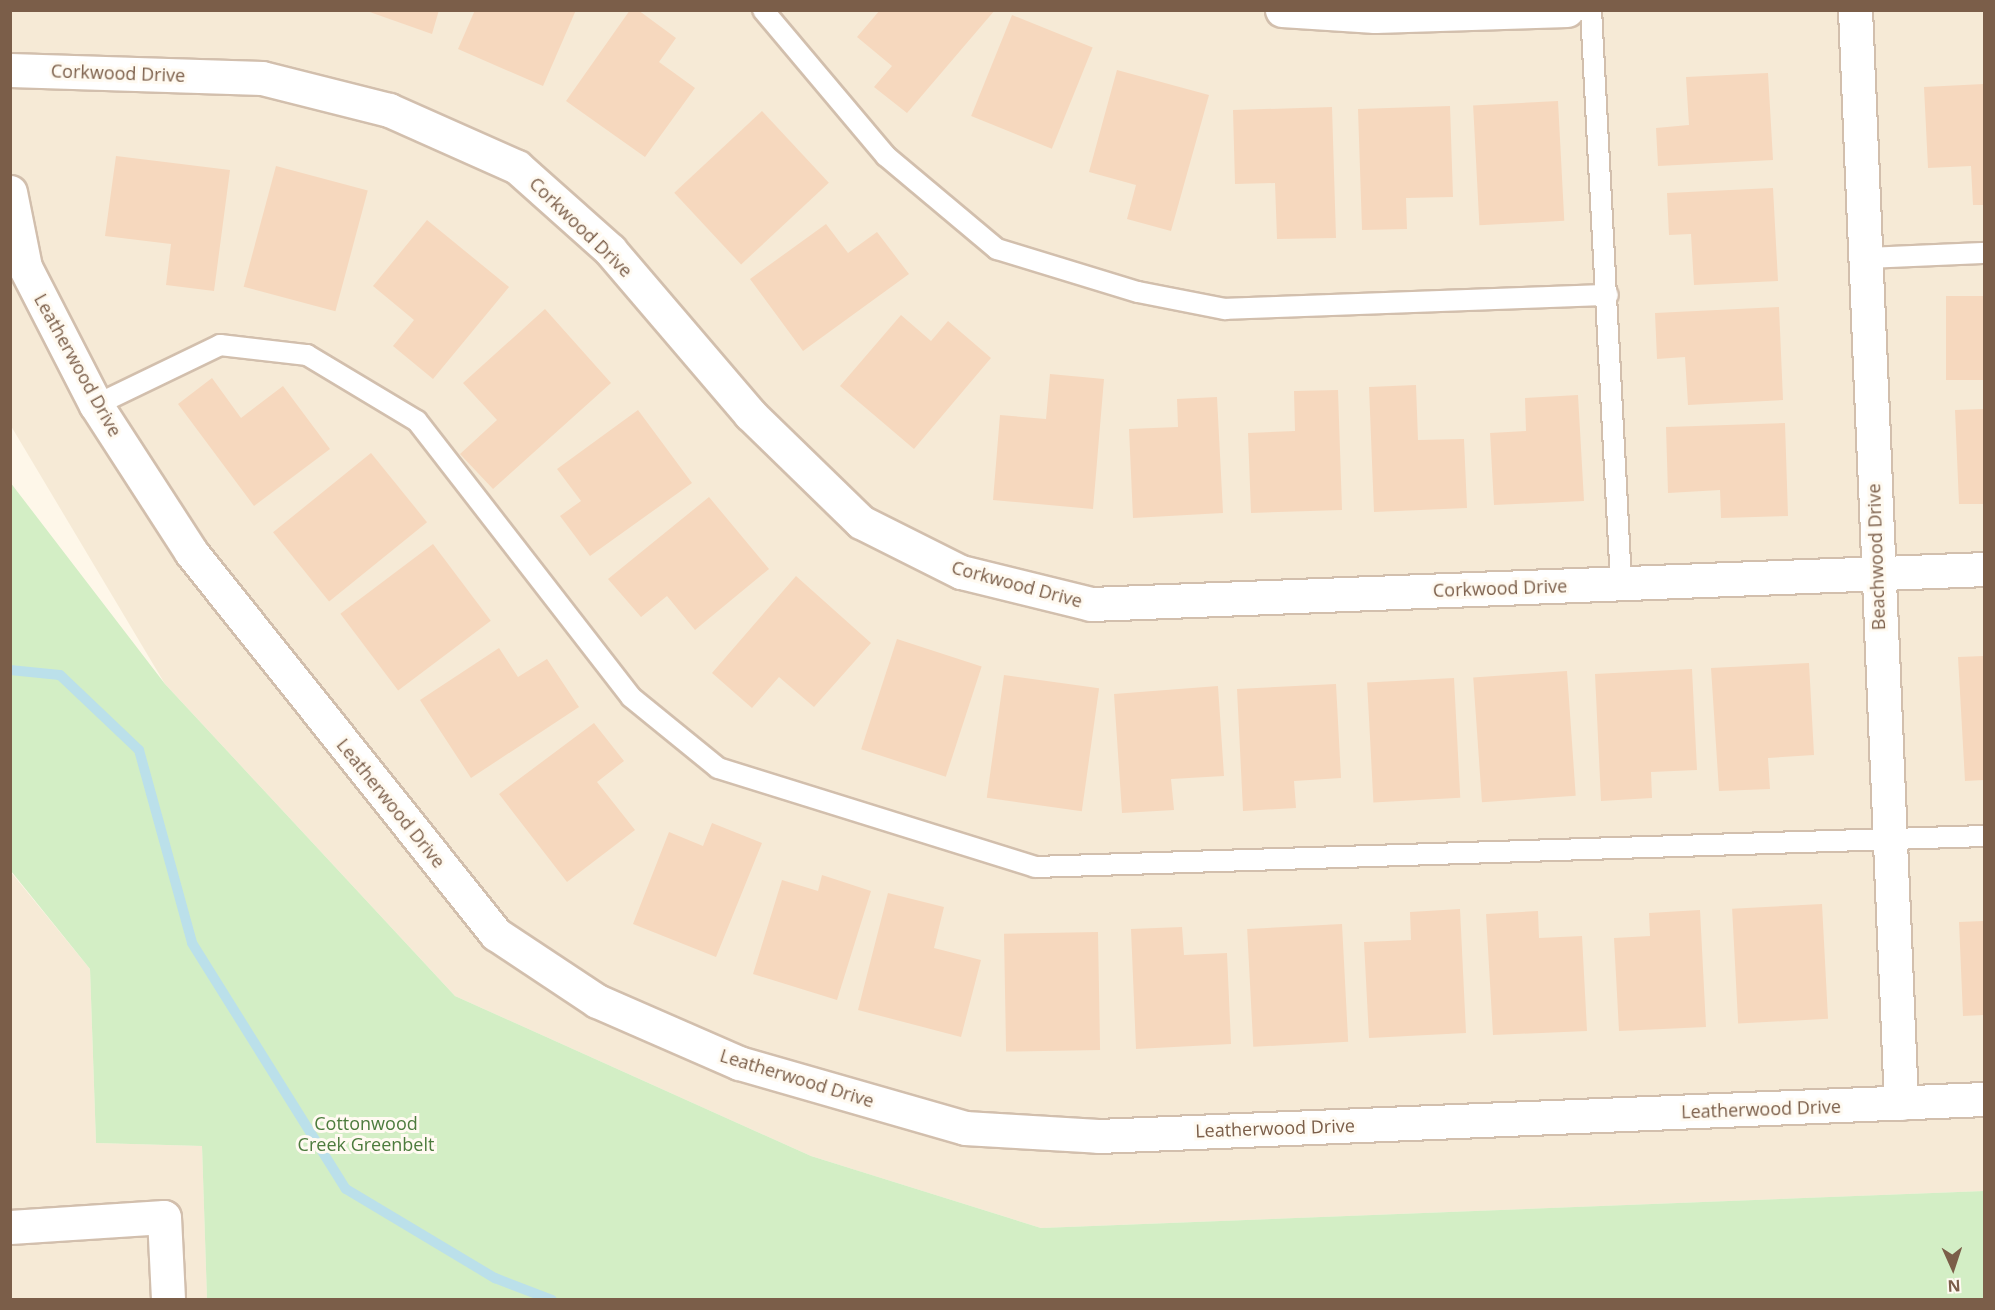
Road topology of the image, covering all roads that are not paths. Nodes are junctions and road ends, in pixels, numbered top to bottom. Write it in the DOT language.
graph roads {
  1 [pos="763,10"];
  2 [pos="1282,10"];
  3 [pos="1567,10"];
  4 [pos="1591,10"];
  5 [pos="1855,10"];
  6 [pos="10,70"];
  7 [pos="10,192"];
  8 [pos="1984,253"];
  9 [pos="1865,258"];
  10 [pos="1608,295"];
  11 [pos="96,405"];
  12 [pos="1984,569"];
  13 [pos="1876,573"];
  14 [pos="1621,583"];
  15 [pos="1984,836"];
  16 [pos="1888,838"];
  17 [pos="1984,1099"];
  18 [pos="1901,1103"];
  19 [pos="10,1227"];
  20 [pos="168,1299"];
  1 -- 10 [label="lane"];
  2 -- 3 [label="street"];
  4 -- 10 [label="lane"];
  5 -- 9 [label="street, Beachwood Drive"];
  6 -- 14 [label="street, Corkwood Drive"];
  7 -- 11 [label="street, Leatherwood Drive"];
  8 -- 9 [label="lane"];
  9 -- 13 [label="street, Beachwood Drive"];
  10 -- 14 [label="lane"];
  11 -- 16 [label="lane"];
  11 -- 18 [label="street, Leatherwood Drive"];
  12 -- 13 [label="street, Corkwood Drive"];
  13 -- 14 [label="street, Corkwood Drive"];
  13 -- 16 [label="street, Beachwood Drive"];
  15 -- 16 [label="lane"];
  16 -- 18 [label="street, Beachwood Drive"];
  17 -- 18 [label="street, Leatherwood Drive"];
  19 -- 20 [label="street"];
}
